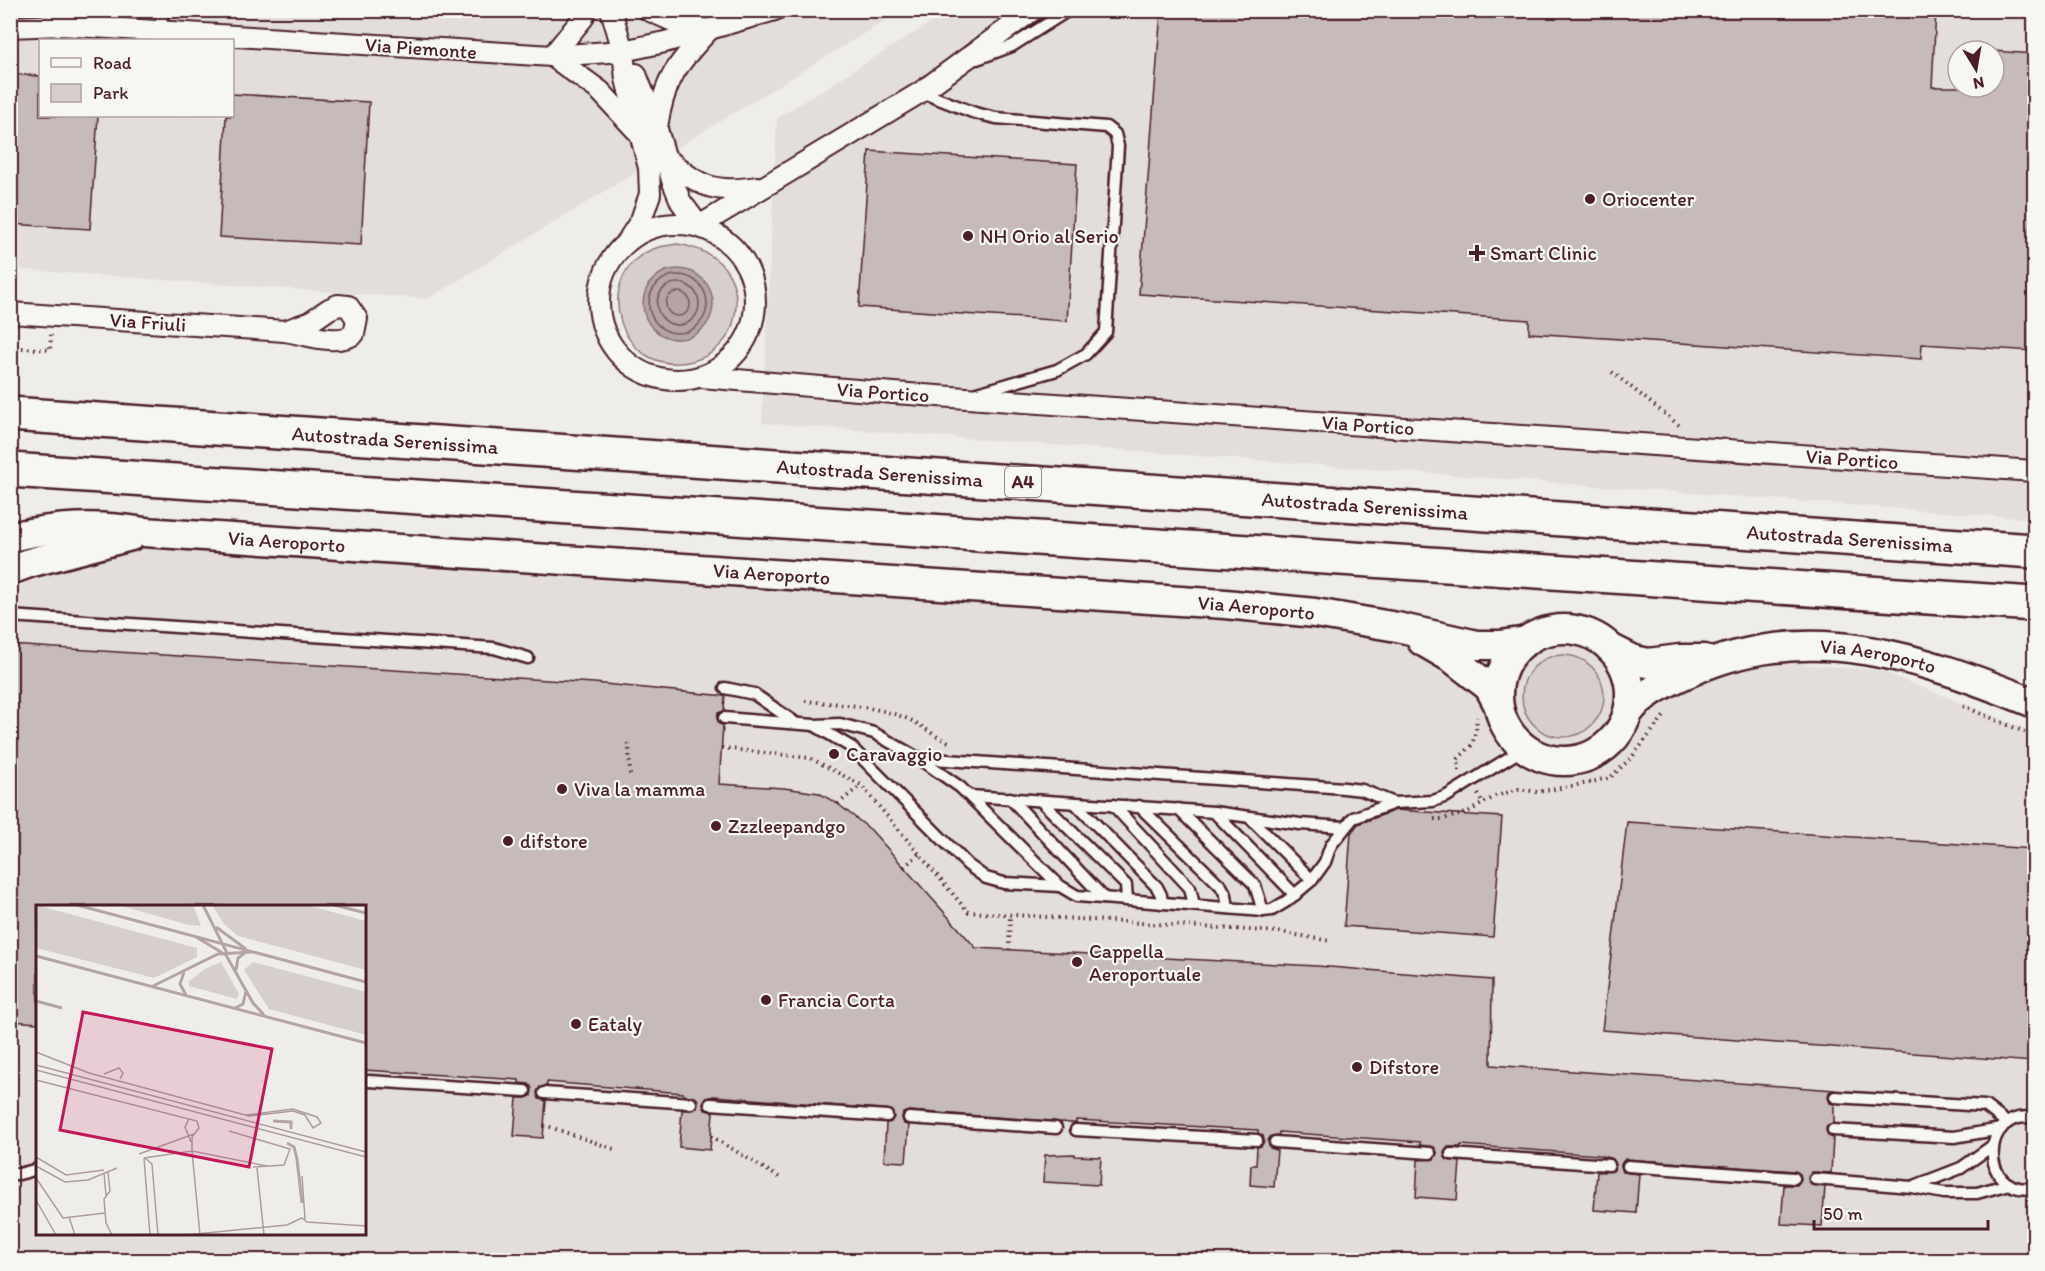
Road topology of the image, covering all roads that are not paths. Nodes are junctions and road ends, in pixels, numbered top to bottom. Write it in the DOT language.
graph roads {
  1 [pos="162,10"];
  2 [pos="586,10"];
  3 [pos="611,10"];
  4 [pos="648,10"];
  5 [pos="775,10"];
  6 [pos="1033,10"];
  7 [pos="1069,10"];
  8 [pos="10,14"];
  9 [pos="61,25"];
  10 [pos="10,27"];
  11 [pos="708,31"];
  12 [pos="160,32"];
  13 [pos="623,51"];
  14 [pos="552,56"];
  15 [pos="957,66"];
  16 [pos="921,92"];
  17 [pos="648,132"];
  18 [pos="665,158"];
  19 [pos="766,185"];
  20 [pos="699,226"];
  21 [pos="626,242"];
  22 [pos="10,313"];
  23 [pos="285,331"];
  24 [pos="701,377"];
  25 [pos="961,398"];
  26 [pos="10,414"];
  27 [pos="10,470"];
  28 [pos="2034,471"];
  29 [pos="17,531"];
  30 [pos="144,532"];
  31 [pos="2034,551"];
  32 [pos="10,570"];
  33 [pos="2034,604"];
  34 [pos="10,616"];
  35 [pos="1397,627"];
  36 [pos="1527,640"];
  37 [pos="1610,648"];
  38 [pos="528,658"];
  39 [pos="1718,659"];
  40 [pos="726,688"];
  41 [pos="2034,703"];
  42 [pos="1498,704"];
  43 [pos="1628,713"];
  44 [pos="724,718"];
  45 [pos="796,723"];
  46 [pos="814,725"];
  47 [pos="1525,748"];
  48 [pos="918,758"];
  49 [pos="970,796"];
  50 [pos="1010,798"];
  51 [pos="1041,801"];
  52 [pos="1075,803"];
  53 [pos="1394,803"];
  54 [pos="1113,805"];
  55 [pos="1139,806"];
  56 [pos="1178,809"];
  57 [pos="1214,812"];
  58 [pos="1248,817"];
  59 [pos="1345,827"];
  60 [pos="1312,880"];
  61 [pos="1060,886"];
  62 [pos="1295,895"];
  63 [pos="1104,898"];
  64 [pos="1127,900"];
  65 [pos="1162,903"];
  66 [pos="1194,905"];
  67 [pos="1228,908"];
  68 [pos="1263,911"];
  69 [pos="369,1081"];
  70 [pos="525,1091"];
  71 [pos="544,1093"];
  72 [pos="1835,1097"];
  73 [pos="691,1103"];
  74 [pos="710,1104"];
  75 [pos="887,1116"];
  76 [pos="909,1118"];
  77 [pos="2034,1118"];
  78 [pos="2004,1126"];
  79 [pos="1056,1128"];
  80 [pos="1076,1130"];
  81 [pos="1833,1130"];
  82 [pos="1257,1140"];
  83 [pos="1275,1142"];
  84 [pos="1992,1146"];
  85 [pos="1430,1153"];
  86 [pos="1450,1154"];
  87 [pos="1608,1165"];
  88 [pos="1628,1166"];
  89 [pos="36,1170"];
  90 [pos="10,1174"];
  91 [pos="1794,1178"];
  92 [pos="1815,1179"];
  93 [pos="2009,1184"];
  94 [pos="1912,1187"];
  95 [pos="2034,1188"];
  1 -- 12 [label="lane"];
  2 -- 14 [label="street"];
  3 -- 13 [label="street"];
  4 -- 11 [label="street"];
  5 -- 11 [label="street, Via Piemonte"];
  6 -- 15 [label="street"];
  7 -- 15 [label="lane"];
  8 -- 9 [label="street, Via Piemonte"];
  9 -- 10 [label="street, Via Piemonte"];
  9 -- 12 [label="street, Via Piemonte"];
  11 -- 13 [label="street, Via Piemonte"];
  11 -- 17 [label="street"];
  12 -- 14 [label="street, Via Piemonte"];
  13 -- 14 [label="street, Via Piemonte"];
  13 -- 17 [label="street"];
  14 -- 17 [label="street"];
  15 -- 16 [label="street"];
  16 -- 19 [label="street"];
  16 -- 25 [label="lane"];
  17 -- 18 [label="street"];
  17 -- 21 [label="street"];
  18 -- 19 [label="street"];
  18 -- 20 [label="street"];
  19 -- 20 [label="street"];
  20 -- 21 [label="street"];
  20 -- 24 [label="street"];
  21 -- 24 [label="street"];
  22 -- 23 [label="street, Via Friuli"];
  24 -- 25 [label="street, Via Portico"];
  25 -- 28 [label="street, Via Portico"];
  26 -- 31 [label="highway, Autostrada Serenissima / A4"];
  27 -- 33 [label="highway"];
  29 -- 30 [label="main road, Via Aeroporto"];
  30 -- 32 [label="main road, Via Aeroporto"];
  30 -- 35 [label="main road, Via Aeroporto"];
  34 -- 38 [label="lane"];
  35 -- 36 [label="main road, Via Aeroporto"];
  35 -- 42 [label="main road, Via Aeroporto"];
  36 -- 37 [label="main road"];
  36 -- 42 [label="main road"];
  37 -- 39 [label="main road, Via Aeroporto"];
  37 -- 43 [label="main road"];
  39 -- 41 [label="main road, Via Aeroporto"];
  39 -- 43 [label="main road, Via Aeroporto"];
  40 -- 45 [label="lane"];
  42 -- 47 [label="main road"];
  43 -- 47 [label="main road"];
  44 -- 45 [label="lane"];
  45 -- 46 [label="lane"];
  46 -- 48 [label="lane"];
  46 -- 61 [label="lane"];
  47 -- 53 [label="lane"];
  48 -- 49 [label="lane"];
  48 -- 53 [label="lane"];
  49 -- 50 [label="lane"];
  49 -- 61 [label="lane"];
  50 -- 51 [label="lane"];
  50 -- 63 [label="lane"];
  51 -- 52 [label="lane"];
  51 -- 64 [label="lane"];
  52 -- 54 [label="lane"];
  52 -- 65 [label="lane"];
  53 -- 59 [label="lane"];
  54 -- 55 [label="lane"];
  54 -- 66 [label="lane"];
  55 -- 56 [label="lane"];
  55 -- 67 [label="lane"];
  56 -- 57 [label="lane"];
  56 -- 68 [label="lane"];
  57 -- 58 [label="lane"];
  57 -- 62 [label="lane"];
  58 -- 59 [label="lane"];
  58 -- 60 [label="lane"];
  59 -- 60 [label="lane"];
  60 -- 62 [label="lane"];
  61 -- 63 [label="lane"];
  62 -- 68 [label="lane"];
  63 -- 64 [label="lane"];
  64 -- 65 [label="lane"];
  65 -- 66 [label="lane"];
  66 -- 67 [label="lane"];
  67 -- 68 [label="lane"];
  69 -- 70 [label="lane"];
  71 -- 73 [label="lane"];
  72 -- 78 [label="lane"];
  74 -- 75 [label="lane"];
  76 -- 79 [label="lane"];
  77 -- 78 [label="lane"];
  78 -- 81 [label="lane"];
  78 -- 84 [label="lane"];
  80 -- 82 [label="lane"];
  83 -- 85 [label="lane"];
  84 -- 93 [label="lane"];
  84 -- 94 [label="lane"];
  86 -- 87 [label="lane"];
  88 -- 91 [label="lane"];
  89 -- 90 [label="lane"];
  92 -- 94 [label="lane"];
  93 -- 94 [label="lane"];
  93 -- 95 [label="lane"];
}
